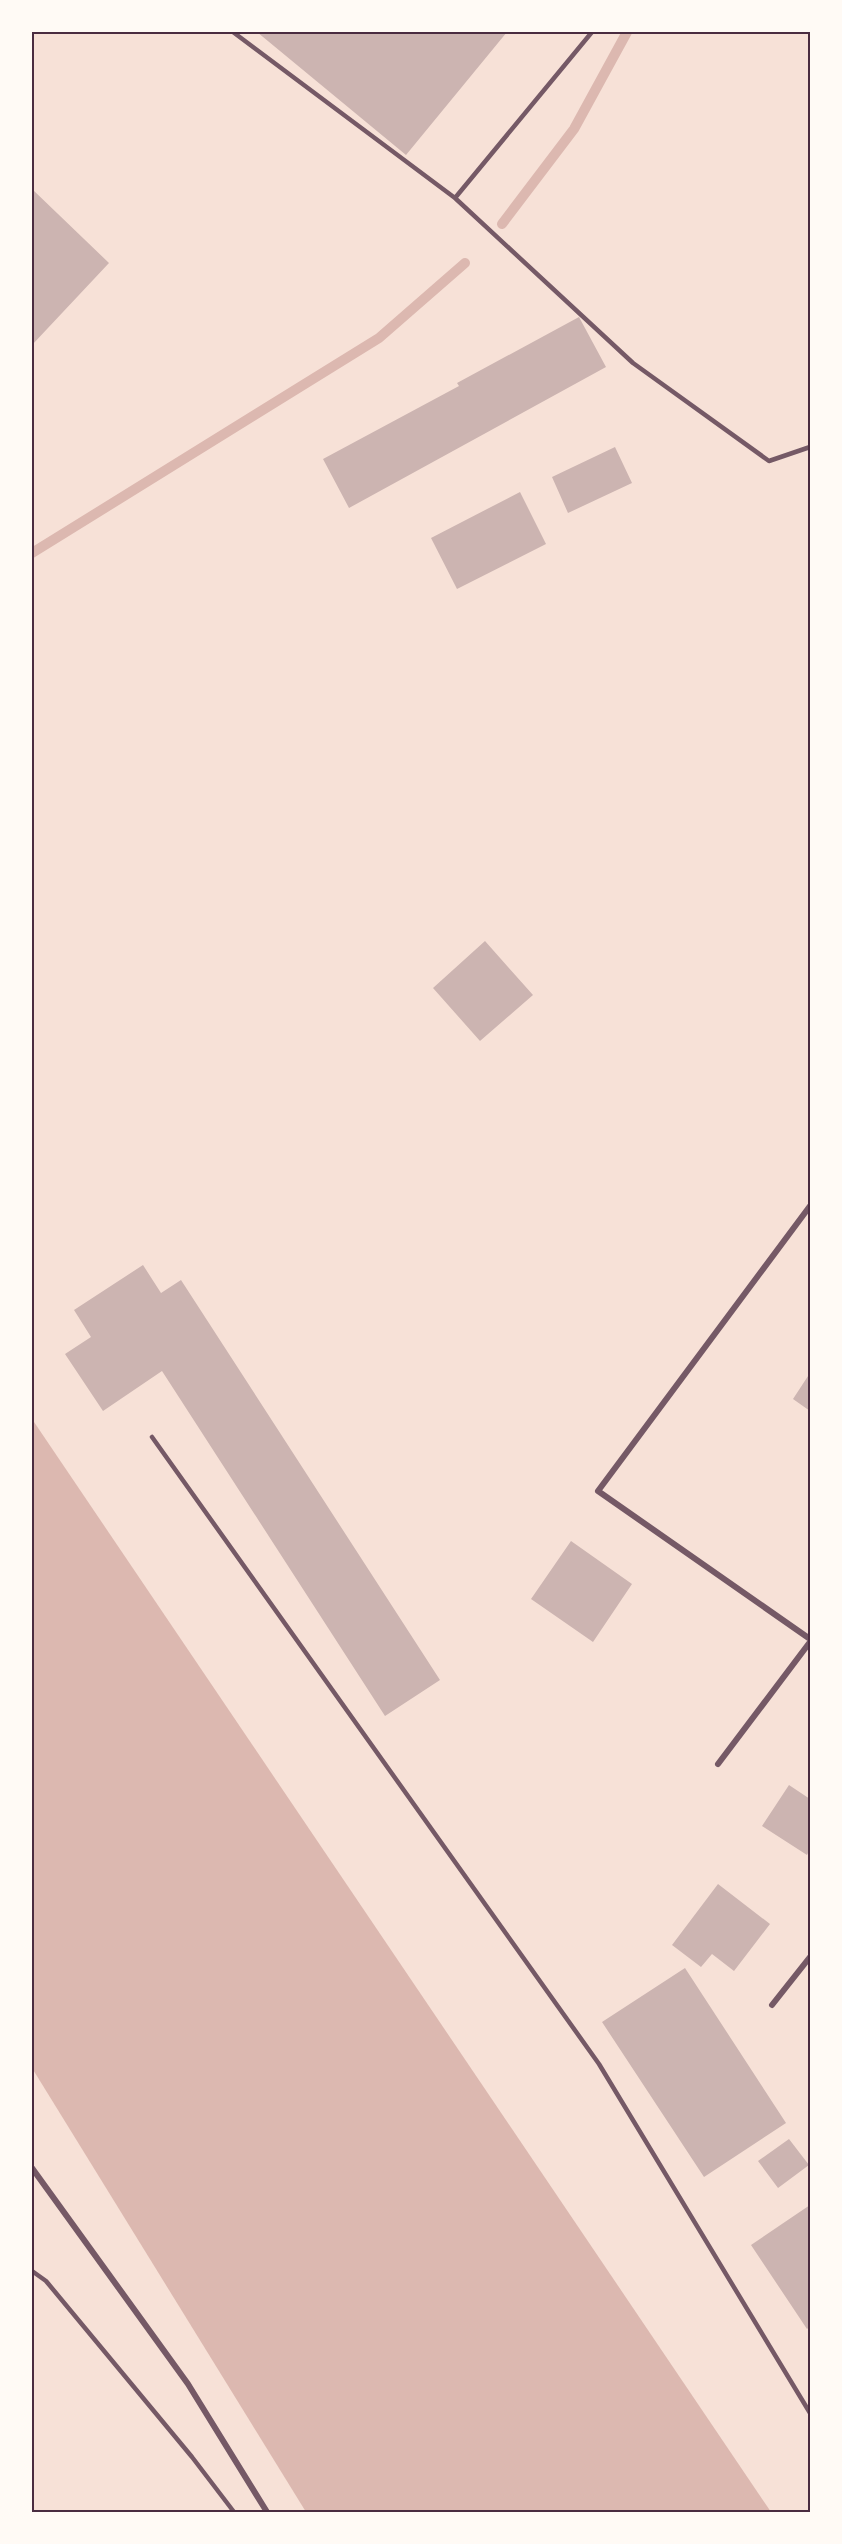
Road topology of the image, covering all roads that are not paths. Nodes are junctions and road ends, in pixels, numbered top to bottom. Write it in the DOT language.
graph roads {
  1 [pos="233,32"];
  2 [pos="592,32"];
  3 [pos="455,198"];
  4 [pos="810,447"];
  5 [pos="810,1206"];
  6 [pos="808,1215"];
  7 [pos="152,1437"];
  8 [pos="810,1641"];
  9 [pos="718,1764"];
  10 [pos="810,1957"];
  11 [pos="772,2005"];
  12 [pos="32,2168"];
  13 [pos="32,2271"];
  14 [pos="810,2413"];
  15 [pos="234,2512"];
  16 [pos="267,2512"];
  1 -- 3 [label="lane"];
  2 -- 3 [label="lane"];
  3 -- 4 [label="lane"];
  5 -- 6 [label="street"];
  6 -- 8 [label="street"];
  7 -- 14 [label="lane"];
  8 -- 9 [label="street"];
  10 -- 11 [label="street"];
  12 -- 16 [label="street"];
  13 -- 15 [label="lane"];
}
